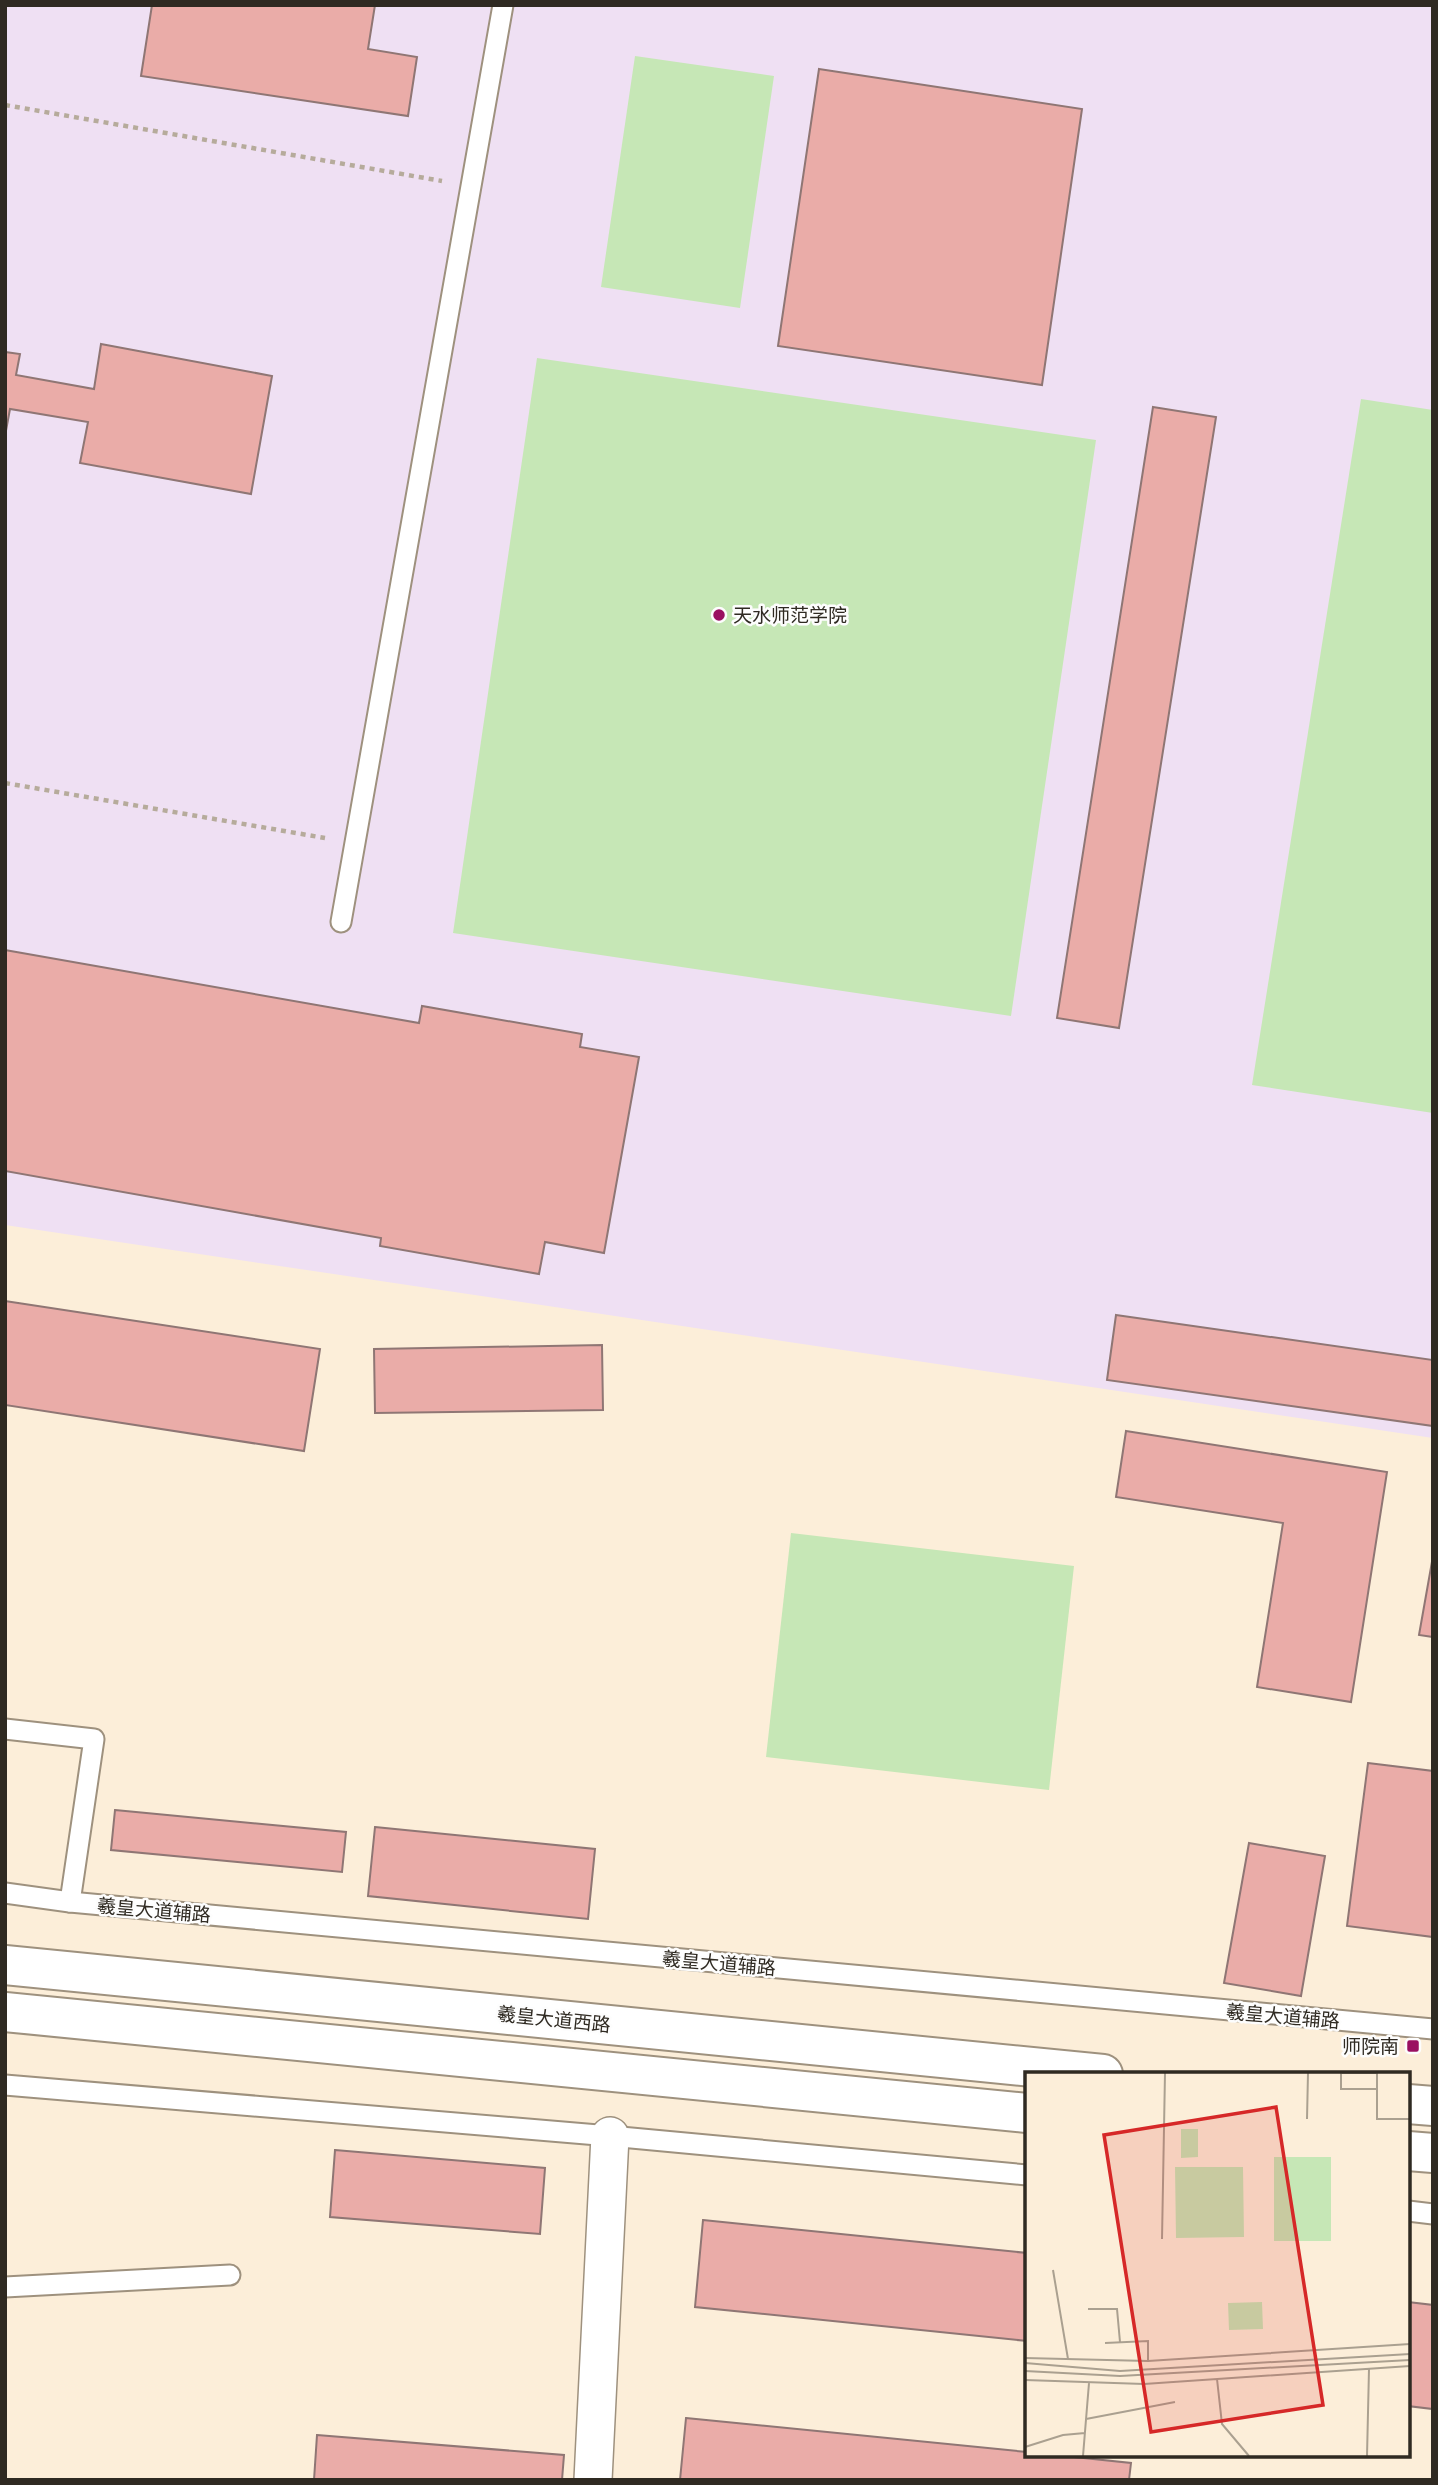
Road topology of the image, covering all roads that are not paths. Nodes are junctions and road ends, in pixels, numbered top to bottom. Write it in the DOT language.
graph roads {
  1 [pos="503,5"];
  2 [pos="341,922"];
  3 [pos="5,1729"];
  4 [pos="5,1893"];
  5 [pos="70,1902"];
  6 [pos="5,1965"];
  7 [pos="5,2012"];
  8 [pos="1433,2029"];
  9 [pos="1083,2072"];
  10 [pos="5,2085"];
  11 [pos="1410,2104"];
  12 [pos="1433,2106"];
  13 [pos="1025,2113"];
  14 [pos="610,2136"];
  15 [pos="1410,2151"];
  16 [pos="1433,2153"];
  17 [pos="1025,2175"];
  18 [pos="1410,2211"];
  19 [pos="1433,2214"];
  20 [pos="230,2274"];
  21 [pos="5,2287"];
  22 [pos="593,2480"];
  1 -- 2 [label="lane"];
  3 -- 5 [label="lane"];
  4 -- 5 [label="lane, 羲皇大道辅路"];
  5 -- 8 [label="lane, 羲皇大道辅路"];
  6 -- 9 [label="main road, 羲皇大道西路"];
  7 -- 13 [label="main road"];
  10 -- 14 [label="lane"];
  11 -- 12 [label="main road"];
  14 -- 17 [label="lane"];
  14 -- 22 [label="street"];
  15 -- 16 [label="main road"];
  18 -- 19 [label="lane"];
  20 -- 21 [label="lane"];
}
